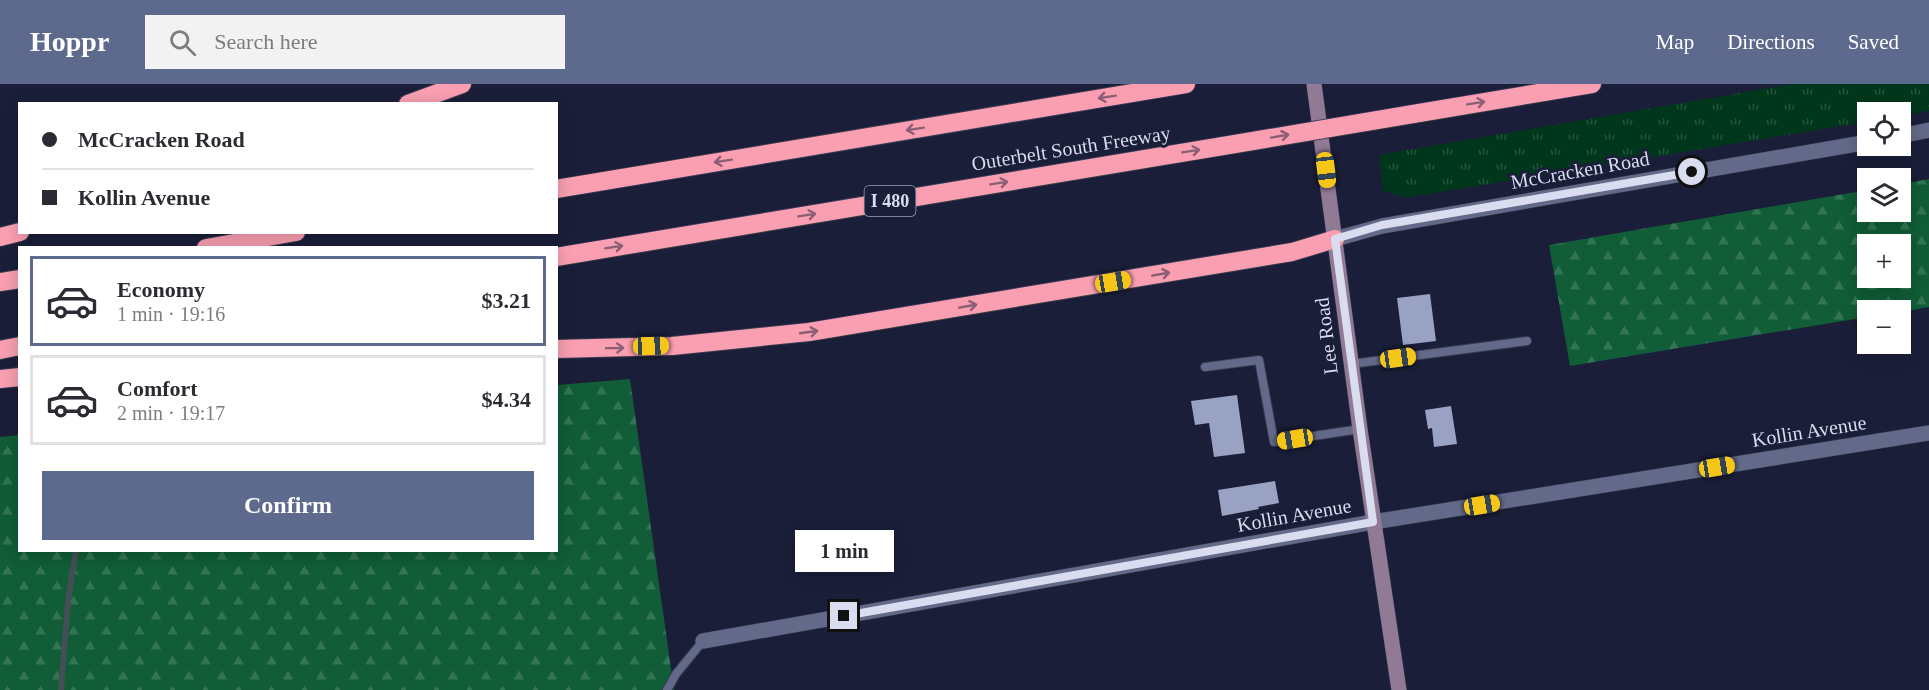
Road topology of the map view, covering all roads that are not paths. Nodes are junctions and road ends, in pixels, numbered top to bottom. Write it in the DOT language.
graph roads {
  1 [pos="462,84"];
  2 [pos="1186,84"];
  3 [pos="1314,84"];
  4 [pos="1592,84"];
  5 [pos="413,102"];
  6 [pos="1929,130"];
  7 [pos="1911,134"];
  8 [pos="1857,144"];
  9 [pos="558,189"];
  10 [pos="18,232"];
  11 [pos="285,234"];
  12 [pos="0,237"];
  13 [pos="1335,239"];
  14 [pos="217,246"];
  15 [pos="558,257"];
  16 [pos="18,279"];
  17 [pos="0,282"];
  18 [pos="1527,341"];
  19 [pos="18,346"];
  20 [pos="558,349"];
  21 [pos="0,350"];
  22 [pos="1351,364"];
  23 [pos="1205,367"];
  24 [pos="18,377"];
  25 [pos="0,379"];
  26 [pos="1360,429"];
  27 [pos="1929,433"];
  28 [pos="1373,522"];
  29 [pos="703,641"];
  30 [pos="667,690"];
  31 [pos="1398,690"];
  1 -- 5 [label="highway"];
  2 -- 9 [label="highway, one-way"];
  3 -- 13 [label="main road, Lee Road"];
  15 -- 4 [label="highway, Outerbelt South Freeway / I 480, one-way, bridge"];
  6 -- 7 [label="street"];
  8 -- 13 [label="street, McCracken Road"];
  10 -- 12 [label="highway"];
  11 -- 14 [label="highway"];
  20 -- 13 [label="highway, one-way"];
  13 -- 22 [label="main road, Lee Road"];
  16 -- 17 [label="highway"];
  18 -- 22 [label="lane"];
  19 -- 21 [label="highway"];
  22 -- 26 [label="main road, Lee Road"];
  23 -- 26 [label="lane"];
  24 -- 25 [label="highway"];
  26 -- 28 [label="main road, Lee Road"];
  27 -- 28 [label="street, Kollin Avenue"];
  28 -- 29 [label="street, Kollin Avenue"];
  28 -- 31 [label="main road, Lee Road"];
  29 -- 30 [label="lane"];
}
